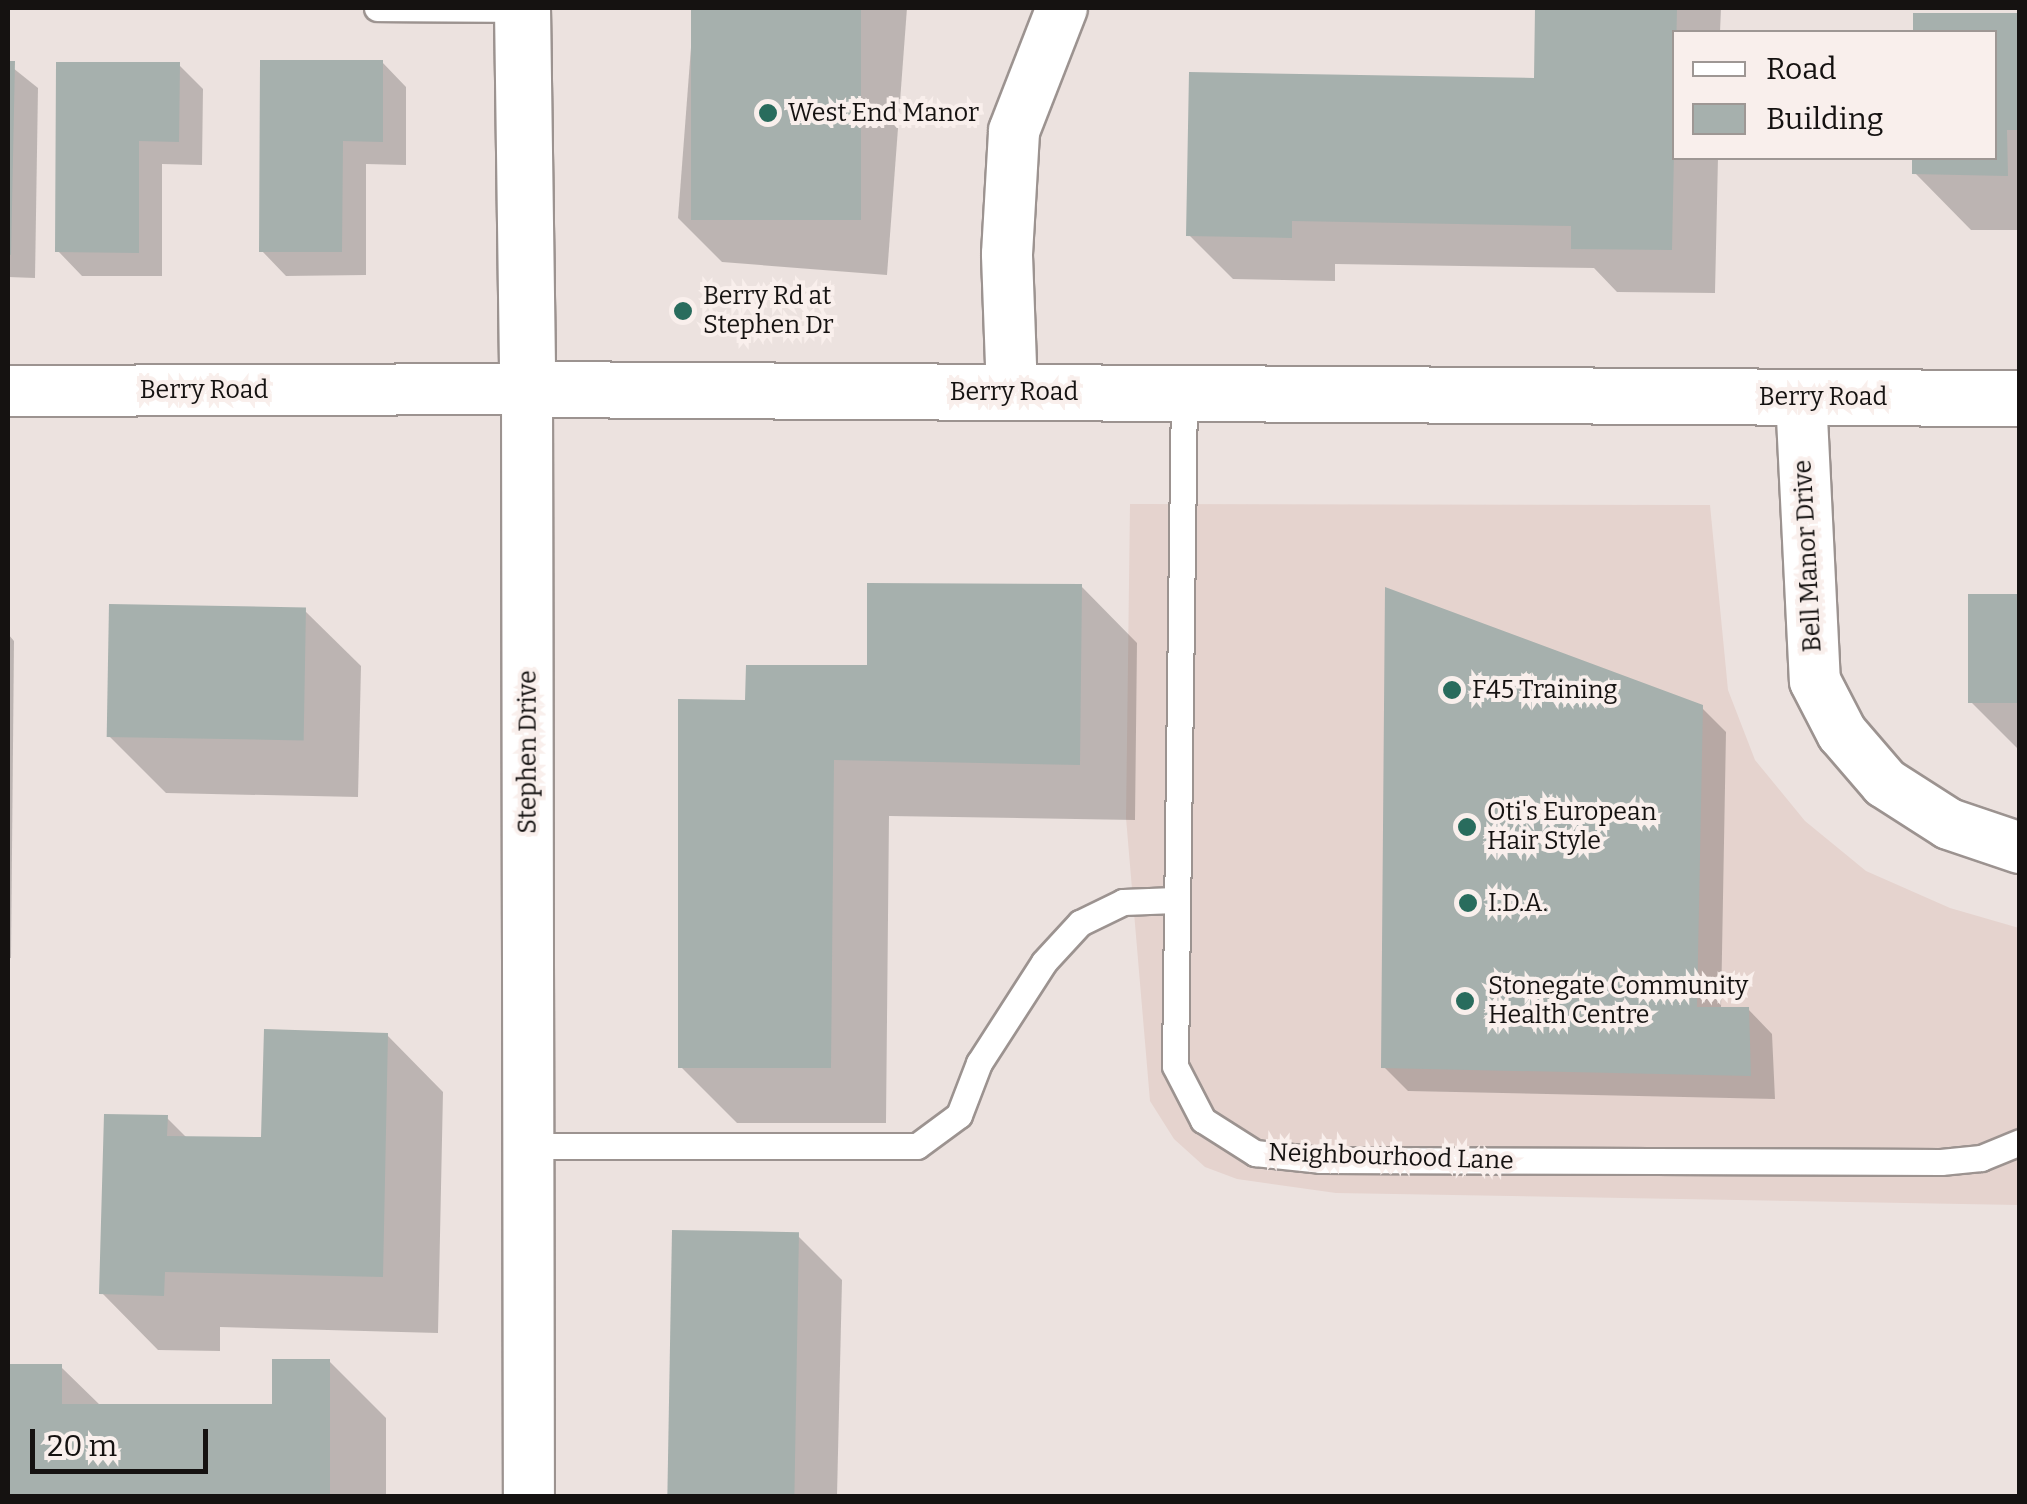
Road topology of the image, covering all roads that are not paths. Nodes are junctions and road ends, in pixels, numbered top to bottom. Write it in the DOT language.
graph roads {
  1 [pos="377,8"];
  2 [pos="522,8"];
  3 [pos="1062,8"];
  4 [pos="528,390"];
  5 [pos="8,391"];
  6 [pos="1012,392"];
  7 [pos="1184,393"];
  8 [pos="1802,397"];
  9 [pos="2020,398"];
  10 [pos="2020,848"];
  11 [pos="1175,900"];
  12 [pos="2020,1142"];
  13 [pos="528,1146"];
  14 [pos="529,1496"];
  1 -- 2 [label="lane"];
  2 -- 4 [label="street, Stephen Drive"];
  3 -- 6 [label="street"];
  4 -- 5 [label="street, Berry Road"];
  4 -- 6 [label="street, Berry Road"];
  4 -- 13 [label="street, Stephen Drive"];
  6 -- 7 [label="street, Berry Road"];
  7 -- 8 [label="street, Berry Road"];
  7 -- 11 [label="lane, Neighbourhood Lane"];
  8 -- 9 [label="street, Berry Road"];
  8 -- 10 [label="street, Bell Manor Drive"];
  11 -- 12 [label="lane, Neighbourhood Lane"];
  11 -- 13 [label="lane"];
  13 -- 14 [label="street, Stephen Drive"];
}
